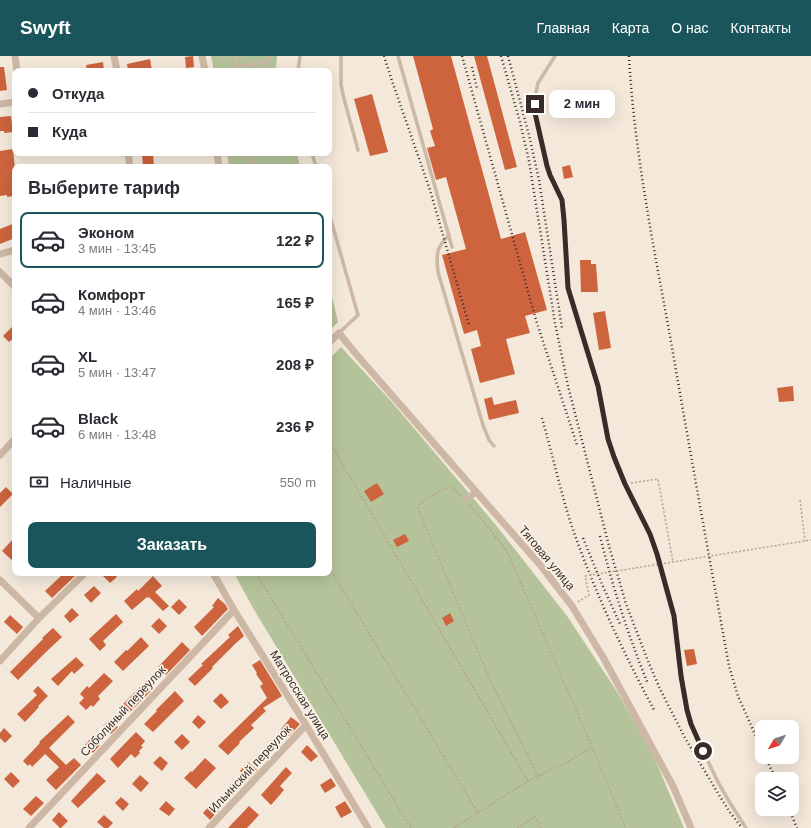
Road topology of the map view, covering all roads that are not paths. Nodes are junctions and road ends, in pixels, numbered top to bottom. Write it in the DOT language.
graph roads {
  1 [pos="15,56"];
  2 [pos="114,56"];
  3 [pos="202,56"];
  4 [pos="235,56"];
  5 [pos="269,56"];
  6 [pos="300,56"];
  7 [pos="341,56"];
  8 [pos="398,56"];
  9 [pos="555,56"];
  10 [pos="16,68"];
  11 [pos="116,68"];
  12 [pos="204,68"];
  13 [pos="236,68"];
  14 [pos="241,68"];
  15 [pos="298,68"];
  16 [pos="12,102"];
  17 [pos="0,104"];
  18 [pos="358,150"];
  19 [pos="332,224"];
  20 [pos="449,235"];
  21 [pos="452,247"];
  22 [pos="12,251"];
  23 [pos="0,254"];
  24 [pos="0,272"];
  25 [pos="12,284"];
  26 [pos="339,333"];
  27 [pos="332,339"];
  28 [pos="12,442"];
  29 [pos="494,446"];
  30 [pos="0,455"];
  31 [pos="476,492"];
  32 [pos="466,499"];
  33 [pos="81,576"];
  34 [pos="215,576"];
  35 [pos="0,580"];
  36 [pos="234,610"];
  37 [pos="39,618"];
  38 [pos="0,662"];
  39 [pos="306,725"];
  40 [pos="29,828"];
  41 [pos="210,828"];
  42 [pos="368,828"];
  43 [pos="691,828"];
  44 [pos="746,828"];
  1 -- 10 [label="street"];
  2 -- 11 [label="street"];
  3 -- 12 [label="street"];
  4 -- 13 [label="lane"];
  5 -- 14 [label="lane"];
  6 -- 15 [label="lane"];
  7 -- 18 [label="lane"];
  8 -- 20 [label="lane"];
  9 -- 44 [label="lane"];
  16 -- 17 [label="street"];
  19 -- 26 [label="lane"];
  20 -- 21 [label="lane"];
  20 -- 29 [label="lane"];
  22 -- 23 [label="street"];
  24 -- 25 [label="street"];
  26 -- 27 [label="street"];
  26 -- 31 [label="street, Тяговая улица"];
  28 -- 30 [label="street"];
  31 -- 32 [label="street"];
  31 -- 43 [label="street, Тяговая улица"];
  33 -- 37 [label="street"];
  34 -- 36 [label="street, Матросская улица"];
  35 -- 37 [label="street"];
  36 -- 39 [label="street, Матросская улица"];
  36 -- 40 [label="street, Соболиный переулок"];
  37 -- 38 [label="street"];
  39 -- 41 [label="street, Ильинский переулок"];
  39 -- 42 [label="street, Матросская улица"];
}
